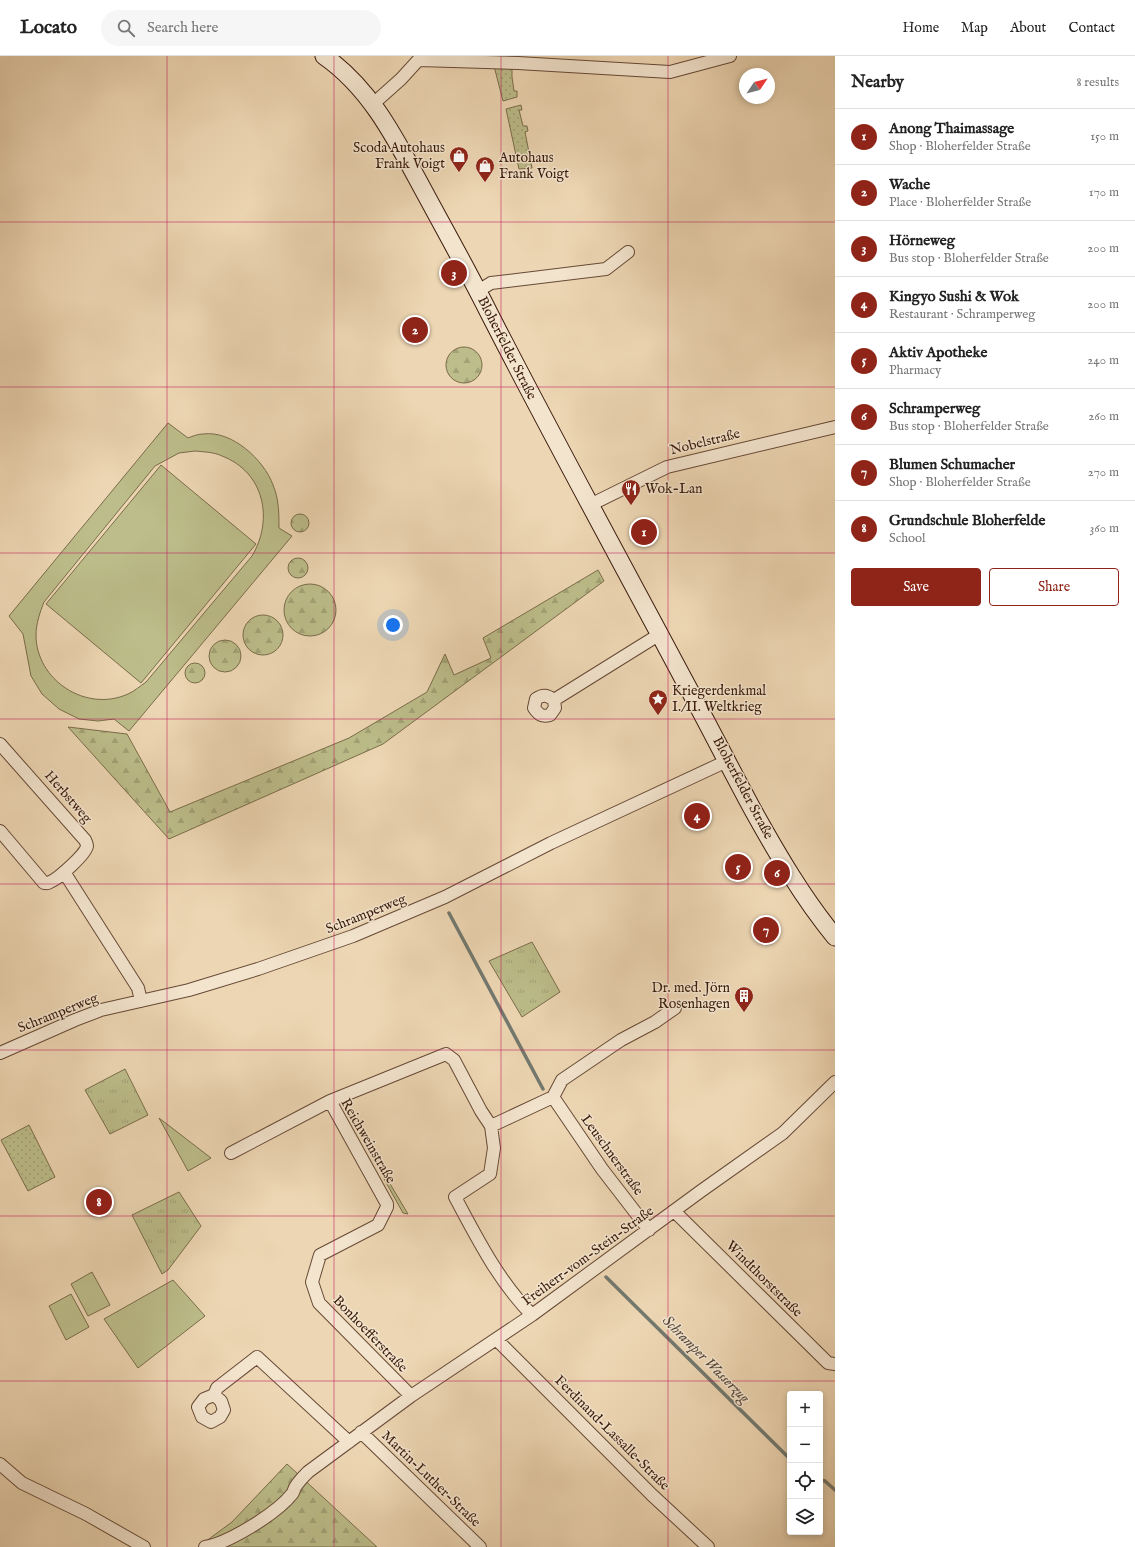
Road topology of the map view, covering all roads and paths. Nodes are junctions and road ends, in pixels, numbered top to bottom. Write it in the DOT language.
graph roads {
  1 [pos="324,56"];
  2 [pos="730,56"];
  3 [pos="421,58"];
  4 [pos="373,104"];
  5 [pos="628,252"];
  6 [pos="478,291"];
  7 [pos="835,427"];
  8 [pos="590,505"];
  9 [pos="660,634"];
  10 [pos="554,700"];
  11 [pos="0,744"];
  12 [pos="727,761"];
  13 [pos="0,831"];
  14 [pos="64,872"];
  15 [pos="835,937"];
  16 [pos="141,1001"];
  17 [pos="675,1008"];
  18 [pos="0,1053"];
  19 [pos="835,1082"];
  20 [pos="553,1097"];
  21 [pos="330,1101"];
  22 [pos="491,1126"];
  23 [pos="231,1153"];
  24 [pos="387,1207"];
  25 [pos="674,1211"];
  26 [pos="649,1230"];
  27 [pos="532,1315"];
  28 [pos="497,1340"];
  29 [pos="835,1364"];
  30 [pos="214,1395"];
  31 [pos="410,1396"];
  32 [pos="361,1432"];
  33 [pos="349,1442"];
  34 [pos="0,1464"];
  35 [pos="144,1547"];
  36 [pos="205,1547"];
  37 [pos="480,1547"];
  38 [pos="708,1547"];
  1 -- 4 [label="street, Bloherfelder Straße"];
  2 -- 3 [label="street"];
  3 -- 4 [label="street"];
  4 -- 6 [label="street, Bloherfelder Straße"];
  5 -- 6 [label="street"];
  6 -- 8 [label="street, Bloherfelder Straße"];
  7 -- 8 [label="street, Nobelstraße"];
  8 -- 9 [label="street, Bloherfelder Straße"];
  9 -- 10 [label="street"];
  9 -- 12 [label="street, Bloherfelder Straße"];
  11 -- 14 [label="street, Herbstweg"];
  12 -- 15 [label="street, Bloherfelder Straße"];
  12 -- 16 [label="street, Schramperweg"];
  13 -- 14 [label="street, Herbstweg"];
  14 -- 16 [label="street"];
  16 -- 18 [label="street, Schramperweg"];
  17 -- 20 [label="street"];
  19 -- 25 [label="street, Freiherr-vom-Stein-Straße"];
  20 -- 22 [label="street"];
  20 -- 26 [label="street, Leuschnerstraße"];
  21 -- 22 [label="street"];
  21 -- 23 [label="street, Reichweinstraße"];
  21 -- 24 [label="street, Reichweinstraße"];
  22 -- 27 [label="street"];
  24 -- 31 [label="street, Bonhoefferstraße"];
  25 -- 26 [label="street, Freiherr-vom-Stein-Straße"];
  25 -- 29 [label="street, Windthorststraße"];
  26 -- 27 [label="street, Freiherr-vom-Stein-Straße"];
  27 -- 28 [label="street, Freiherr-vom-Stein-Straße"];
  28 -- 31 [label="street, Freiherr-vom-Stein-Straße"];
  28 -- 38 [label="street, Ferdinand-Lassalle-Straße"];
  30 -- 33 [label="street"];
  31 -- 32 [label="street, Freiherr-vom-Stein-Straße"];
  32 -- 33 [label="street, Freiherr-vom-Stein-Straße"];
  32 -- 37 [label="street, Martin-Luther-Straße"];
  33 -- 36 [label="street, Freiherr-vom-Stein-Straße"];
  34 -- 35 [label="street"];
}
